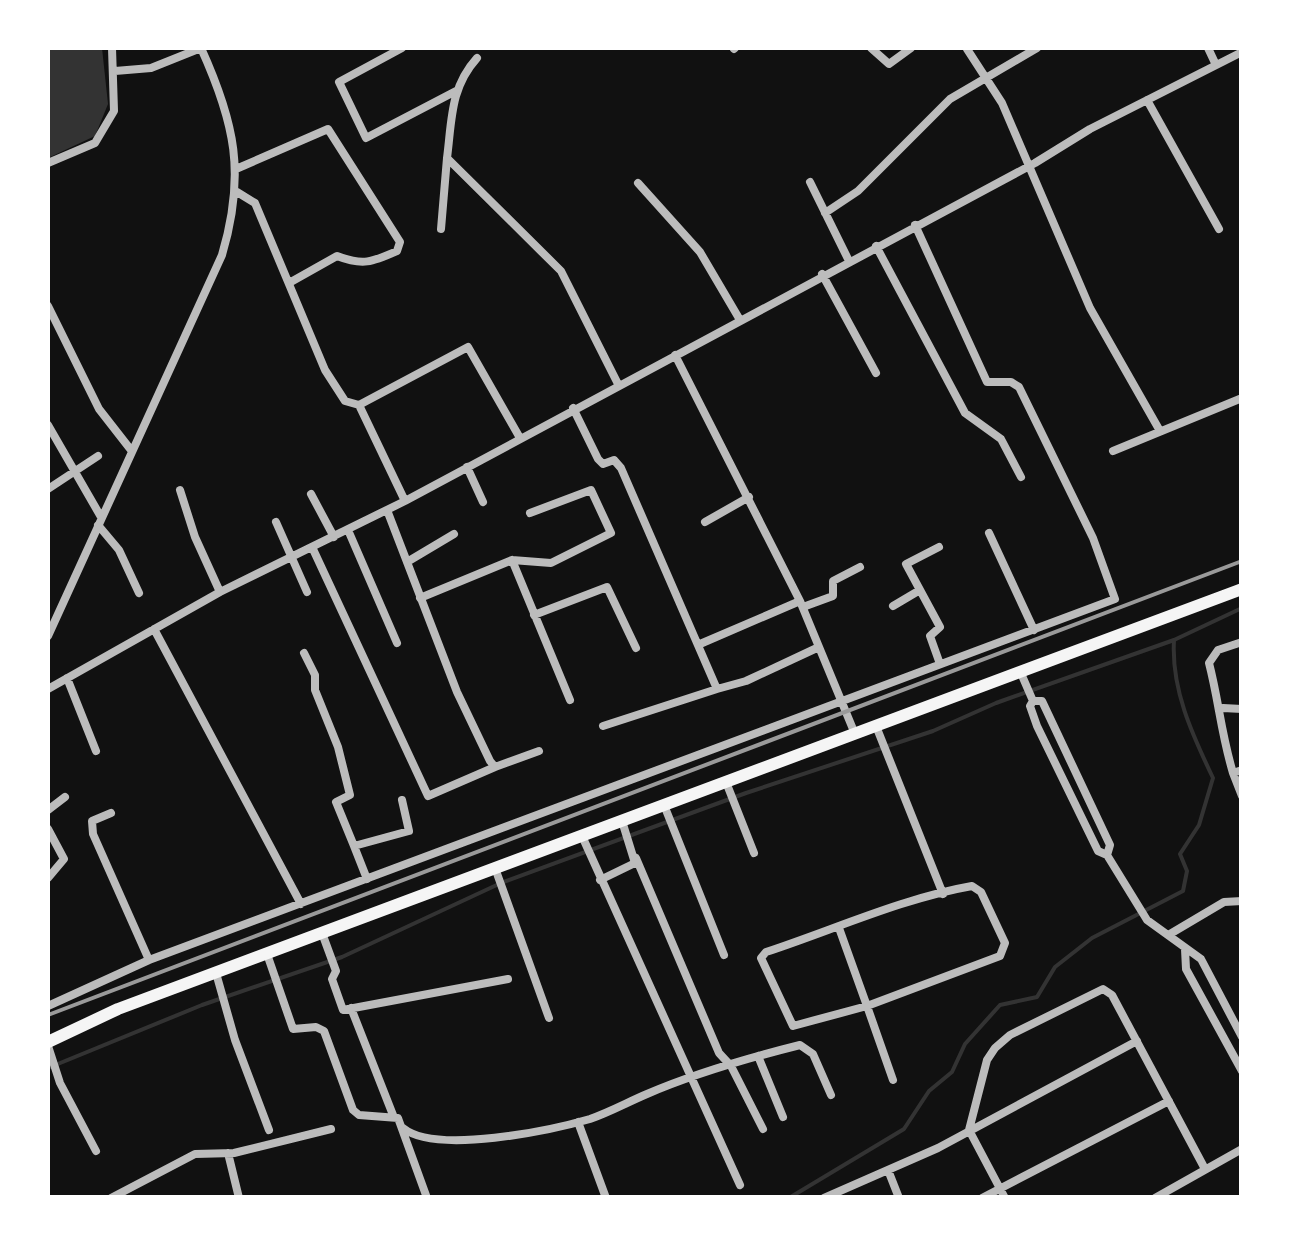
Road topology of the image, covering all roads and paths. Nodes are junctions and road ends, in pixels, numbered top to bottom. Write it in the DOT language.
graph roads {
  1 [pos="112,48"];
  2 [pos="201,48"];
  3 [pos="402,48"];
  4 [pos="871,48"];
  5 [pos="911,48"];
  6 [pos="1037,48"];
  7 [pos="1208,48"];
  8 [pos="967,49"];
  9 [pos="1242,52"];
  10 [pos="477,58"];
  11 [pos="1216,65"];
  12 [pos="115,71"];
  13 [pos="988,80"];
  14 [pos="456,90"];
  15 [pos="1147,100"];
  16 [pos="446,158"];
  17 [pos="48,163"];
  18 [pos="1029,165"];
  19 [pos="236,169"];
  20 [pos="638,182"];
  21 [pos="810,182"];
  22 [pos="238,192"];
  23 [pos="825,213"];
  24 [pos="916,224"];
  25 [pos="1219,228"];
  26 [pos="441,230"];
  27 [pos="876,246"];
  28 [pos="849,261"];
  29 [pos="822,274"];
  30 [pos="288,282"];
  31 [pos="48,306"];
  32 [pos="740,320"];
  33 [pos="675,355"];
  34 [pos="876,374"];
  35 [pos="618,384"];
  36 [pos="1242,398"];
  37 [pos="359,404"];
  38 [pos="572,408"];
  39 [pos="48,425"];
  40 [pos="1160,431"];
  41 [pos="520,438"];
  42 [pos="131,450"];
  43 [pos="1113,450"];
  44 [pos="98,456"];
  45 [pos="467,467"];
  46 [pos="72,471"];
  47 [pos="1021,478"];
  48 [pos="48,489"];
  49 [pos="180,490"];
  50 [pos="311,494"];
  51 [pos="749,497"];
  52 [pos="405,501"];
  53 [pos="484,502"];
  54 [pos="387,510"];
  55 [pos="530,513"];
  56 [pos="100,521"];
  57 [pos="276,522"];
  58 [pos="705,522"];
  59 [pos="348,530"];
  60 [pos="989,533"];
  61 [pos="454,534"];
  62 [pos="334,537"];
  63 [pos="312,547"];
  64 [pos="940,547"];
  65 [pos="294,556"];
  66 [pos="512,560"];
  67 [pos="407,562"];
  68 [pos="860,567"];
  69 [pos="1242,589"];
  70 [pos="920,590"];
  71 [pos="220,592"];
  72 [pos="308,592"];
  73 [pos="138,593"];
  74 [pos="420,598"];
  75 [pos="802,604"];
  76 [pos="893,606"];
  77 [pos="534,615"];
  78 [pos="154,629"];
  79 [pos="1034,630"];
  80 [pos="48,636"];
  81 [pos="1242,642"];
  82 [pos="396,643"];
  83 [pos="700,644"];
  84 [pos="819,647"];
  85 [pos="636,648"];
  86 [pos="304,653"];
  87 [pos="940,664"];
  88 [pos="1022,675"];
  89 [pos="66,678"];
  90 [pos="48,689"];
  91 [pos="717,689"];
  92 [pos="1032,698"];
  93 [pos="570,700"];
  94 [pos="841,703"];
  95 [pos="1223,708"];
  96 [pos="1242,709"];
  97 [pos="604,726"];
  98 [pos="878,732"];
  99 [pos="855,734"];
  100 [pos="96,751"];
  101 [pos="539,751"];
  102 [pos="495,767"];
  103 [pos="1237,771"];
  104 [pos="728,788"];
  105 [pos="1242,796"];
  106 [pos="65,797"];
  107 [pos="402,800"];
  108 [pos="665,808"];
  109 [pos="48,810"];
  110 [pos="111,813"];
  111 [pos="623,824"];
  112 [pos="48,829"];
  113 [pos="584,841"];
  114 [pos="354,846"];
  115 [pos="754,853"];
  116 [pos="1107,854"];
  117 [pos="636,858"];
  118 [pos="497,874"];
  119 [pos="598,876"];
  120 [pos="48,878"];
  121 [pos="367,879"];
  122 [pos="944,894"];
  123 [pos="1242,901"];
  124 [pos="302,904"];
  125 [pos="839,928"];
  126 [pos="322,933"];
  127 [pos="1170,934"];
  128 [pos="1185,949"];
  129 [pos="724,955"];
  130 [pos="149,960"];
  131 [pos="269,961"];
  132 [pos="218,978"];
  133 [pos="508,978"];
  134 [pos="48,1006"];
  135 [pos="866,1006"];
  136 [pos="352,1008"];
  137 [pos="549,1018"];
  138 [pos="1242,1037"];
  139 [pos="1137,1041"];
  140 [pos="49,1047"];
  141 [pos="758,1056"];
  142 [pos="731,1066"];
  143 [pos="1242,1071"];
  144 [pos="691,1078"];
  145 [pos="893,1080"];
  146 [pos="831,1095"];
  147 [pos="1169,1101"];
  148 [pos="394,1115"];
  149 [pos="783,1117"];
  150 [pos="578,1122"];
  151 [pos="403,1128"];
  152 [pos="763,1128"];
  153 [pos="269,1130"];
  154 [pos="331,1130"];
  155 [pos="970,1130"];
  156 [pos="1242,1148"];
  157 [pos="96,1151"];
  158 [pos="228,1153"];
  159 [pos="1205,1169"];
  160 [pos="888,1170"];
  161 [pos="740,1185"];
  162 [pos="1000,1188"];
  163 [pos="1166,1195"];
  164 [pos="111,1198"];
  165 [pos="240,1198"];
  166 [pos="427,1198"];
  167 [pos="606,1198"];
  168 [pos="824,1198"];
  169 [pos="899,1198"];
  170 [pos="982,1198"];
  171 [pos="1005,1198"];
  172 [pos="1154,1198"];
  1 -- 12 [label="street"];
  2 -- 12 [label="street"];
  2 -- 19 [label="street"];
  3 -- 14 [label="street"];
  4 -- 5 [label="street"];
  6 -- 13 [label="street"];
  7 -- 11 [label="street"];
  8 -- 13 [label="street"];
  9 -- 11 [label="street"];
  10 -- 14 [label="street"];
  11 -- 15 [label="street"];
  12 -- 17 [label="street"];
  13 -- 18 [label="street"];
  13 -- 23 [label="street"];
  14 -- 16 [label="street"];
  15 -- 18 [label="street"];
  15 -- 25 [label="street"];
  16 -- 26 [label="street"];
  16 -- 35 [label="street"];
  18 -- 24 [label="street"];
  18 -- 40 [label="street"];
  19 -- 22 [label="street"];
  19 -- 30 [label="street"];
  20 -- 32 [label="street"];
  21 -- 23 [label="street"];
  22 -- 30 [label="street"];
  22 -- 42 [label="street"];
  23 -- 28 [label="street"];
  24 -- 27 [label="street"];
  24 -- 79 [label="street"];
  27 -- 28 [label="street"];
  27 -- 47 [label="street"];
  28 -- 29 [label="street"];
  29 -- 32 [label="street"];
  29 -- 34 [label="street"];
  30 -- 37 [label="street"];
  31 -- 42 [label="street"];
  32 -- 33 [label="street"];
  33 -- 35 [label="street"];
  33 -- 51 [label="street"];
  35 -- 38 [label="street"];
  36 -- 40 [label="street"];
  37 -- 41 [label="street"];
  37 -- 52 [label="street"];
  38 -- 41 [label="street"];
  38 -- 83 [label="street"];
  39 -- 46 [label="street"];
  40 -- 43 [label="street"];
  41 -- 45 [label="street"];
  42 -- 56 [label="street"];
  44 -- 46 [label="street"];
  45 -- 52 [label="street"];
  45 -- 53 [label="street"];
  46 -- 48 [label="street"];
  46 -- 56 [label="street"];
  49 -- 71 [label="street"];
  50 -- 62 [label="street"];
  51 -- 58 [label="street"];
  51 -- 75 [label="street"];
  52 -- 54 [label="street"];
  54 -- 59 [label="street"];
  54 -- 67 [label="street"];
  55 -- 66 [label="street"];
  56 -- 73 [label="street"];
  56 -- 80 [label="street"];
  57 -- 65 [label="street"];
  59 -- 62 [label="street"];
  59 -- 82 [label="street"];
  60 -- 79 [label="street"];
  61 -- 67 [label="street"];
  62 -- 63 [label="street"];
  63 -- 65 [label="street"];
  63 -- 102 [label="street"];
  64 -- 70 [label="street"];
  65 -- 71 [label="street"];
  65 -- 72 [label="street"];
  66 -- 74 [label="street"];
  66 -- 77 [label="street"];
  67 -- 74 [label="street"];
  68 -- 75 [label="street"];
  69 -- 88 [label="main road"];
  70 -- 76 [label="street"];
  70 -- 87 [label="street"];
  71 -- 78 [label="street"];
  74 -- 102 [label="street"];
  75 -- 83 [label="street"];
  75 -- 84 [label="street"];
  77 -- 85 [label="street"];
  77 -- 93 [label="street"];
  78 -- 89 [label="street"];
  78 -- 124 [label="street"];
  79 -- 87 [label="street"];
  81 -- 95 [label="street"];
  83 -- 91 [label="street"];
  84 -- 91 [label="street"];
  84 -- 94 [label="street"];
  86 -- 114 [label="street"];
  87 -- 94 [label="street"];
  88 -- 92 [label="street"];
  88 -- 98 [label="main road"];
  89 -- 90 [label="street"];
  89 -- 100 [label="street"];
  91 -- 97 [label="street"];
  92 -- 116 [label="street"];
  92 -- 116 [label="street"];
  94 -- 99 [label="street"];
  94 -- 121 [label="street"];
  95 -- 96 [label="street"];
  95 -- 103 [label="street"];
  98 -- 99 [label="main road"];
  98 -- 122 [label="street"];
  99 -- 104 [label="main road"];
  101 -- 102 [label="street"];
  103 -- 105 [label="street"];
  104 -- 108 [label="main road"];
  104 -- 115 [label="street"];
  106 -- 109 [label="street"];
  107 -- 114 [label="street"];
  108 -- 111 [label="main road"];
  108 -- 129 [label="street"];
  110 -- 130 [label="street"];
  111 -- 113 [label="main road"];
  111 -- 117 [label="street"];
  112 -- 120 [label="street"];
  113 -- 118 [label="main road"];
  113 -- 119 [label="street"];
  114 -- 121 [label="street"];
  116 -- 127 [label="street"];
  117 -- 119 [label="street"];
  117 -- 142 [label="street"];
  118 -- 126 [label="main road"];
  118 -- 137 [label="street"];
  119 -- 144 [label="street"];
  121 -- 124 [label="street"];
  122 -- 125 [label="street"];
  122 -- 135 [label="street"];
  123 -- 127 [label="street"];
  124 -- 130 [label="street"];
  125 -- 135 [label="street"];
  125 -- 135 [label="street"];
  126 -- 131 [label="main road"];
  126 -- 136 [label="street"];
  127 -- 128 [label="street"];
  128 -- 138 [label="street"];
  128 -- 143 [label="street"];
  130 -- 134 [label="street"];
  131 -- 132 [label="main road"];
  131 -- 148 [label="street"];
  132 -- 140 [label="main road"];
  132 -- 153 [label="street"];
  133 -- 136 [label="street"];
  135 -- 145 [label="street"];
  136 -- 148 [label="street"];
  139 -- 147 [label="street"];
  139 -- 155 [label="street"];
  139 -- 155 [label="street"];
  140 -- 157 [label="street"];
  141 -- 142 [label="street"];
  141 -- 146 [label="street"];
  141 -- 149 [label="street"];
  142 -- 144 [label="street"];
  142 -- 152 [label="street"];
  144 -- 150 [label="street"];
  144 -- 161 [label="street"];
  147 -- 159 [label="street"];
  147 -- 162 [label="street"];
  148 -- 151 [label="street"];
  150 -- 151 [label="street"];
  150 -- 167 [label="street"];
  151 -- 166 [label="street"];
  154 -- 158 [label="street"];
  155 -- 160 [label="street"];
  155 -- 162 [label="street"];
  156 -- 159 [label="street"];
  158 -- 164 [label="street"];
  158 -- 165 [label="street"];
  159 -- 163 [label="street"];
  160 -- 168 [label="street"];
  160 -- 169 [label="street"];
  162 -- 170 [label="street"];
  162 -- 171 [label="street"];
  163 -- 172 [label="street"];
}
